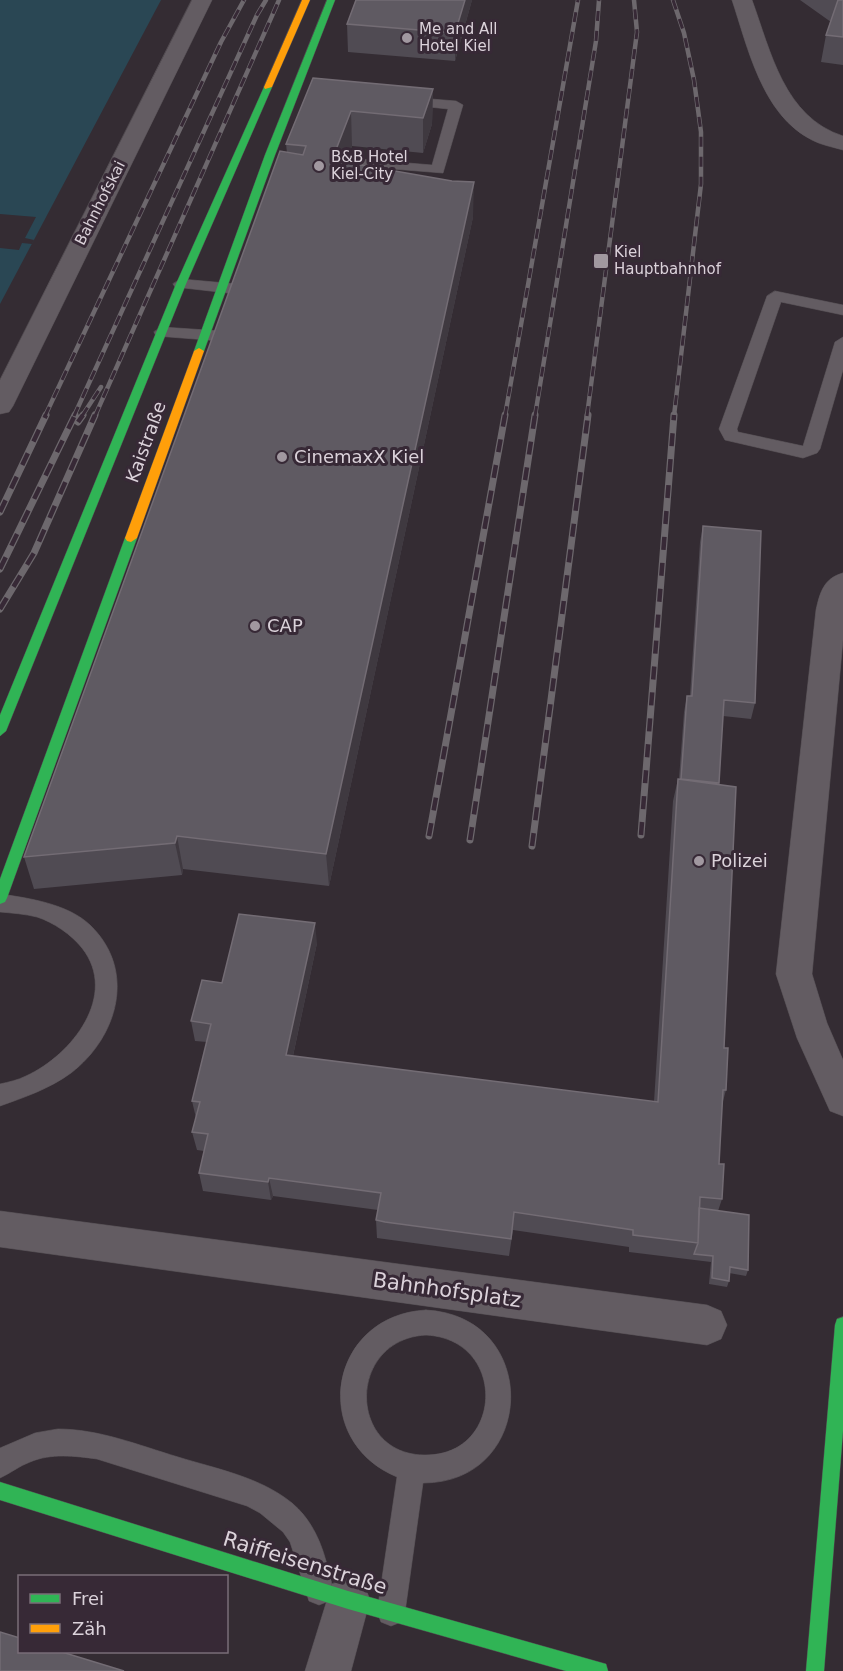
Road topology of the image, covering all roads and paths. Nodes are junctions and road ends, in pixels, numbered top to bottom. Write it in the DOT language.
graph roads {
  1 [pos="202,0"];
  2 [pos="306,0"];
  3 [pos="331,0"];
  4 [pos="742,0"];
  5 [pos="389,99"];
  6 [pos="843,143"];
  7 [pos="360,163"];
  8 [pos="181,284"];
  9 [pos="222,288"];
  10 [pos="245,290"];
  11 [pos="843,310"];
  12 [pos="162,332"];
  13 [pos="205,334"];
  14 [pos="228,336"];
  15 [pos="843,342"];
  16 [pos="0,406"];
  17 [pos="837,592"];
  18 [pos="0,731"];
  19 [pos="0,898"];
  20 [pos="0,903"];
  21 [pos="0,1095"];
  22 [pos="843,1099"];
  23 [pos="0,1229"];
  24 [pos="707,1325"];
  25 [pos="843,1325"];
  26 [pos="0,1464"];
  27 [pos="412,1468"];
  28 [pos="0,1491"];
  29 [pos="333,1595"];
  30 [pos="391,1612"];
  31 [pos="328,1671"];
  32 [pos="599,1671"];
  33 [pos="815,1671"];
  1 -- 16 [label="street, Bahnhofskai"];
  2 -- 8 [label="main road, Kaistraße"];
  3 -- 9 [label="main road, Kaistraße"];
  4 -- 6 [label="street"];
  5 -- 7 [label="lane"];
  8 -- 9 [label="lane"];
  8 -- 12 [label="main road, Kaistraße"];
  9 -- 10 [label="lane"];
  9 -- 13 [label="main road, Kaistraße"];
  11 -- 15 [label="lane"];
  12 -- 13 [label="lane"];
  12 -- 18 [label="main road, Kaistraße"];
  13 -- 14 [label="lane"];
  13 -- 19 [label="main road, Kaistraße"];
  17 -- 22 [label="street"];
  20 -- 21 [label="lane"];
  23 -- 24 [label="street, Bahnhofsplatz"];
  25 -- 33 [label="main road"];
  26 -- 29 [label="lane"];
  27 -- 27 [label="lane, Bahnhofsplatz"];
  27 -- 30 [label="lane"];
  28 -- 29 [label="main road, Raiffeisenstraße"];
  29 -- 30 [label="main road, Raiffeisenstraße"];
  29 -- 31 [label="street"];
  30 -- 32 [label="main road, Raiffeisenstraße"];
}
